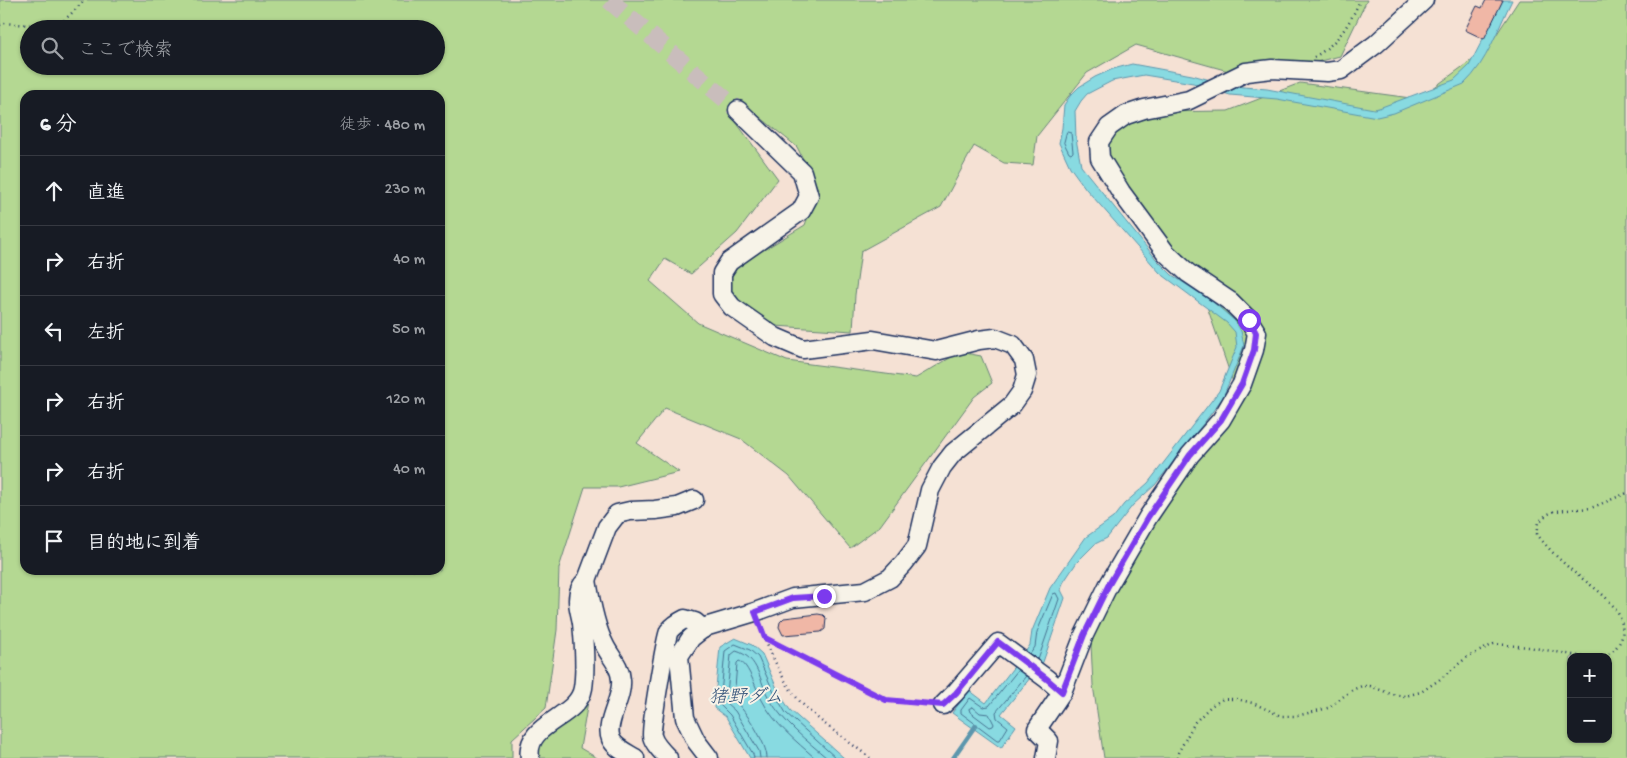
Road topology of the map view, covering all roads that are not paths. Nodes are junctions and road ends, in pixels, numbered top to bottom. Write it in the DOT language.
graph roads {
  1 [pos="1424,0"];
  2 [pos="738,110"];
  3 [pos="694,500"];
  4 [pos="587,580"];
  5 [pos="703,629"];
  6 [pos="1062,692"];
  7 [pos="943,705"];
  8 [pos="530,758"];
  9 [pos="635,758"];
  10 [pos="668,758"];
  11 [pos="709,758"];
  12 [pos="1046,758"];
  1 -- 6 [label="street"];
  2 -- 5 [label="street"];
  3 -- 4 [label="street"];
  4 -- 8 [label="street"];
  4 -- 9 [label="street"];
  5 -- 10 [label="street"];
  5 -- 11 [label="street"];
  6 -- 7 [label="street"];
  6 -- 12 [label="street"];
}
